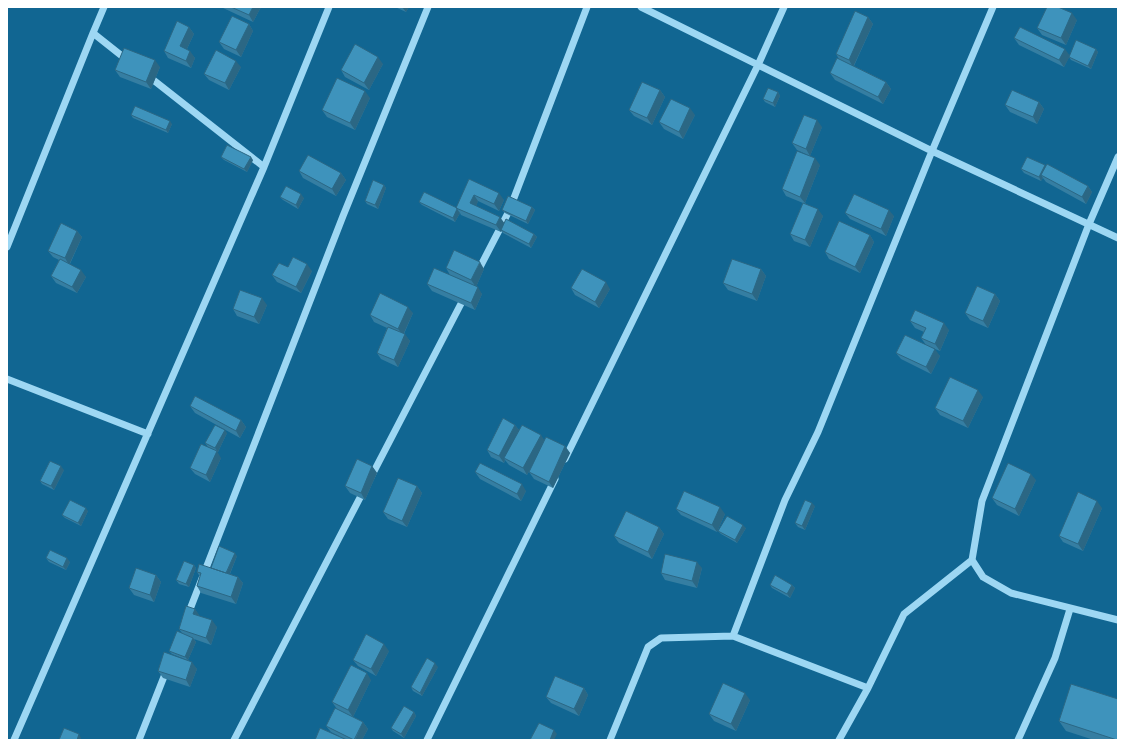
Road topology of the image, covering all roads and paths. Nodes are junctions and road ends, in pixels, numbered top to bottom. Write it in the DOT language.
graph roads {
  1 [pos="104,7"];
  2 [pos="329,7"];
  3 [pos="428,7"];
  4 [pos="587,7"];
  5 [pos="641,7"];
  6 [pos="784,7"];
  7 [pos="993,7"];
  8 [pos="655,10"];
  9 [pos="93,33"];
  10 [pos="758,65"];
  11 [pos="932,151"];
  12 [pos="1118,157"];
  13 [pos="264,167"];
  14 [pos="1089,224"];
  15 [pos="1118,238"];
  16 [pos="7,247"];
  17 [pos="472,282"];
  18 [pos="468,289"];
  19 [pos="7,379"];
  20 [pos="148,434"];
  21 [pos="563,463"];
  22 [pos="560,470"];
  23 [pos="972,560"];
  24 [pos="1070,609"];
  25 [pos="1118,620"];
  26 [pos="185,622"];
  27 [pos="733,636"];
  28 [pos="171,659"];
  29 [pos="868,688"];
  30 [pos="14,740"];
  31 [pos="139,740"];
  32 [pos="234,740"];
  33 [pos="427,740"];
  34 [pos="610,740"];
  35 [pos="839,740"];
  36 [pos="1018,740"];
  1 -- 9 [label="street"];
  2 -- 13 [label="street"];
  3 -- 26 [label="street"];
  4 -- 17 [label="street"];
  5 -- 8 [label="street"];
  6 -- 10 [label="street"];
  7 -- 11 [label="street"];
  8 -- 10 [label="street"];
  9 -- 13 [label="street"];
  9 -- 16 [label="street"];
  10 -- 11 [label="street"];
  10 -- 21 [label="street"];
  11 -- 14 [label="street"];
  11 -- 27 [label="street"];
  12 -- 14 [label="street"];
  13 -- 20 [label="street"];
  14 -- 15 [label="street"];
  14 -- 23 [label="street"];
  18 -- 32 [label="street"];
  19 -- 20 [label="street"];
  20 -- 30 [label="street"];
  22 -- 33 [label="street"];
  23 -- 24 [label="street"];
  23 -- 29 [label="street"];
  24 -- 25 [label="street"];
  24 -- 36 [label="street"];
  27 -- 29 [label="street"];
  27 -- 34 [label="street"];
  28 -- 31 [label="street"];
  29 -- 35 [label="street"];
}
